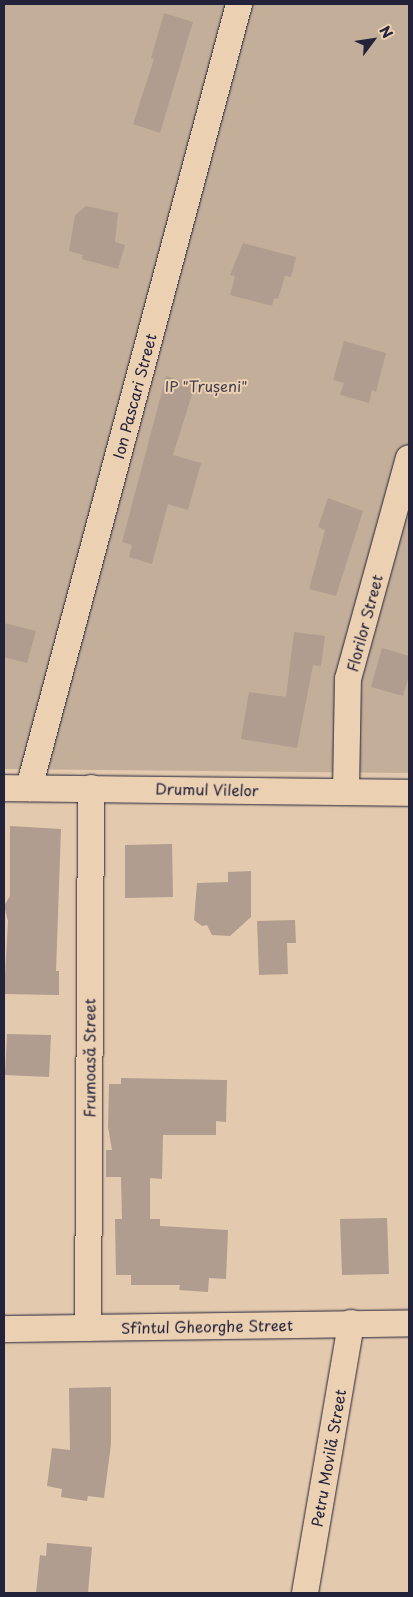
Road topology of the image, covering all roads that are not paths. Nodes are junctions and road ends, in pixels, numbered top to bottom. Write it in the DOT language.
graph roads {
  1 [pos="239,4"];
  2 [pos="409,458"];
  3 [pos="4,788"];
  4 [pos="30,788"];
  5 [pos="91,788"];
  6 [pos="346,791"];
  7 [pos="409,793"];
  8 [pos="351,1324"];
  9 [pos="409,1324"];
  10 [pos="88,1328"];
  11 [pos="4,1329"];
  12 [pos="305,1593"];
  1 -- 4 [label="street, Ion Pascari Street"];
  2 -- 6 [label="street, Florilor Street"];
  3 -- 4 [label="street, Drumul Vilelor"];
  4 -- 5 [label="street, Drumul Vilelor"];
  5 -- 6 [label="street, Drumul Vilelor"];
  5 -- 10 [label="street, Frumoasă Street"];
  6 -- 7 [label="street, Drumul Vilelor"];
  8 -- 9 [label="street, Sfîntul Gheorghe Street"];
  8 -- 10 [label="street, Sfîntul Gheorghe Street"];
  8 -- 12 [label="street, Petru Movilă Street"];
  10 -- 11 [label="street, Sfîntul Gheorghe Street"];
}
